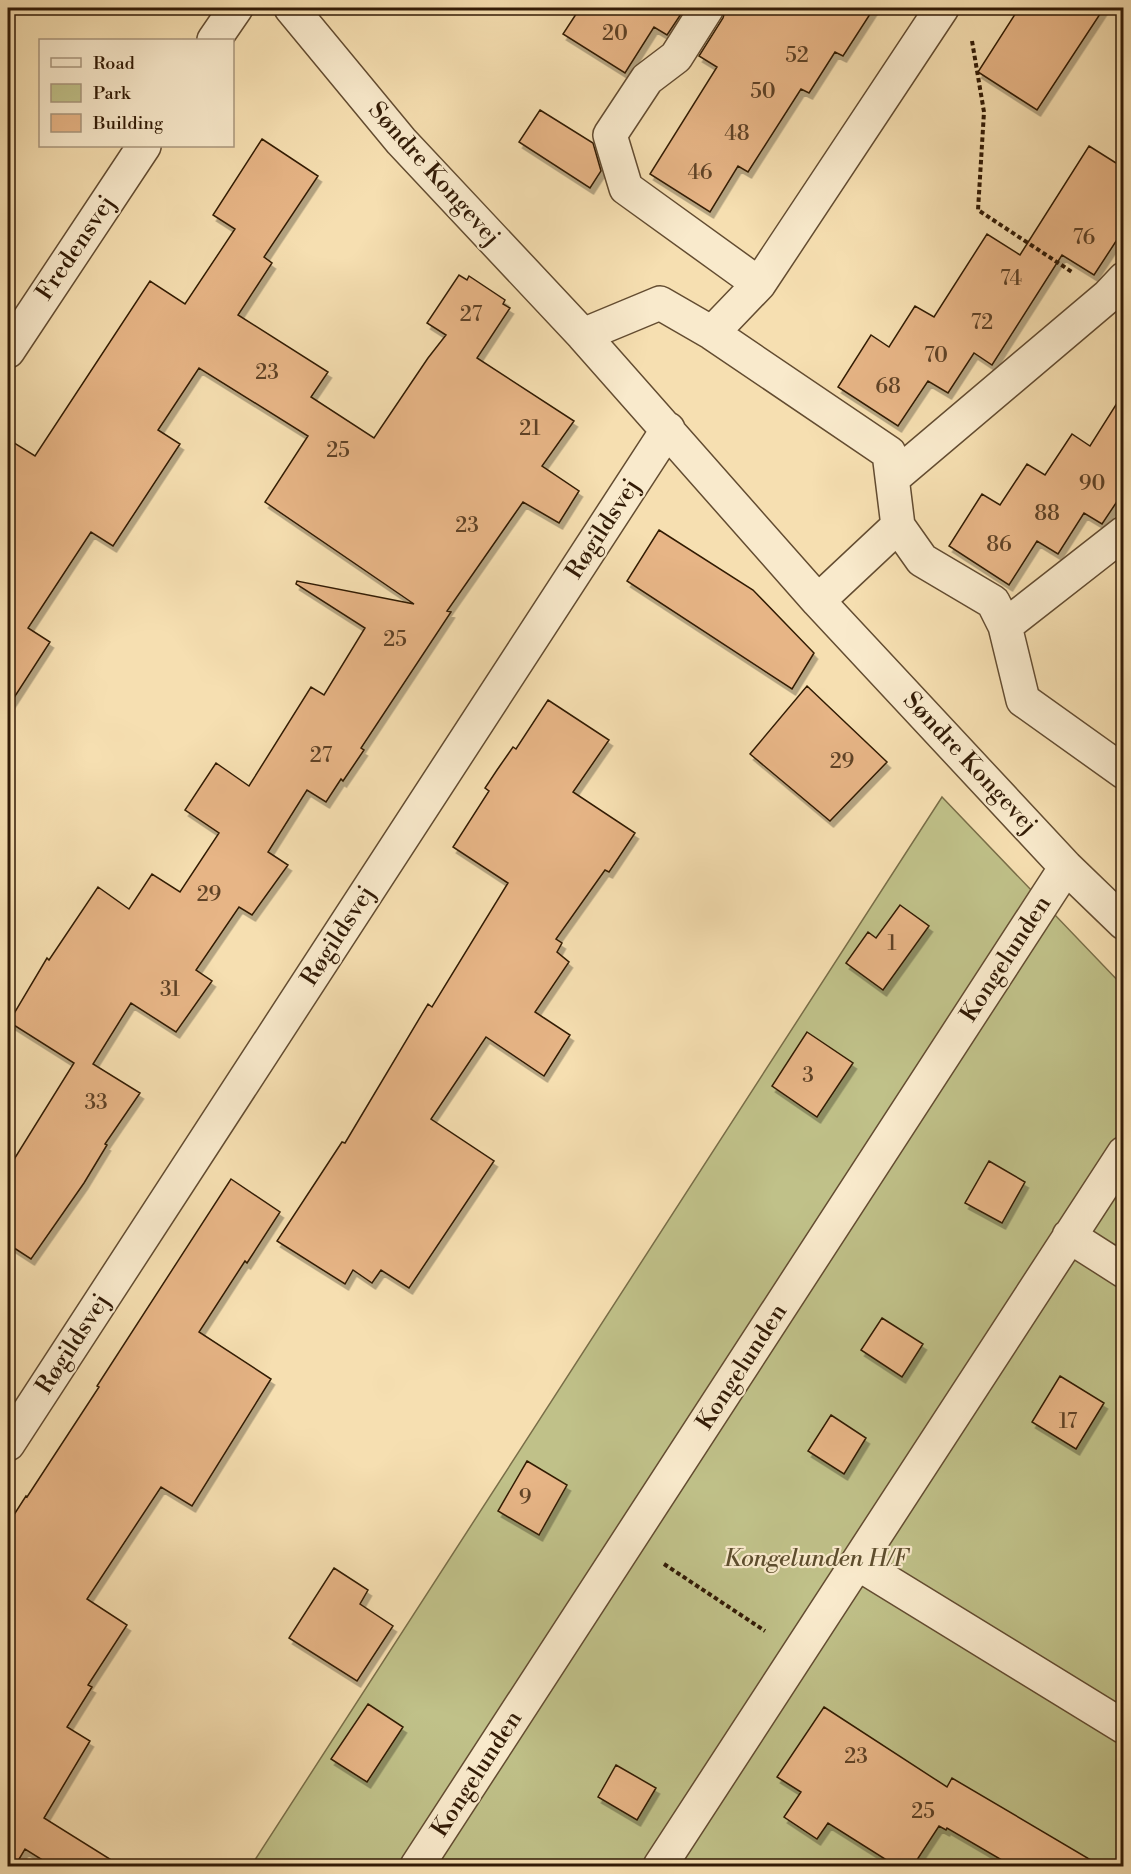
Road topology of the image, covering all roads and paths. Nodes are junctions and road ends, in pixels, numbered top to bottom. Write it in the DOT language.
graph roads {
  1 [pos="236,8"];
  2 [pos="291,8"];
  3 [pos="706,8"];
  4 [pos="942,8"];
  5 [pos="970,31"];
  6 [pos="215,39"];
  7 [pos="143,147"];
  8 [pos="759,284"];
  9 [pos="1115,287"];
  10 [pos="712,333"];
  11 [pos="583,335"];
  12 [pos="8,351"];
  13 [pos="668,429"];
  14 [pos="893,478"];
  15 [pos="898,526"];
  16 [pos="1124,532"];
  17 [pos="818,601"];
  18 [pos="1005,626"];
  19 [pos="1124,772"];
  20 [pos="1066,867"];
  21 [pos="1124,923"];
  22 [pos="1124,1153"];
  23 [pos="1069,1236"];
  24 [pos="1124,1271"];
  25 [pos="8,1444"];
  26 [pos="628,1541"];
  27 [pos="857,1563"];
  28 [pos="798,1653"];
  29 [pos="1124,1727"];
  30 [pos="417,1866"];
  31 [pos="660,1866"];
  1 -- 6 [label="street"];
  2 -- 11 [label="street, Søndre Kongevej"];
  3 -- 8 [label="street"];
  4 -- 8 [label="street"];
  5 -- 9 [label="path"];
  7 -- 12 [label="street, Fredensvej"];
  8 -- 10 [label="street"];
  9 -- 14 [label="street"];
  10 -- 11 [label="street"];
  10 -- 14 [label="street"];
  11 -- 13 [label="street, Søndre Kongevej"];
  13 -- 17 [label="street, Søndre Kongevej"];
  13 -- 25 [label="street, Røgildsvej"];
  14 -- 15 [label="street"];
  15 -- 17 [label="street"];
  15 -- 18 [label="street"];
  16 -- 18 [label="street"];
  17 -- 20 [label="street, Søndre Kongevej"];
  18 -- 19 [label="street"];
  20 -- 21 [label="street, Søndre Kongevej"];
  20 -- 26 [label="street, Kongelunden"];
  22 -- 23 [label="street"];
  23 -- 24 [label="street"];
  23 -- 27 [label="street"];
  26 -- 28 [label="path"];
  26 -- 30 [label="street, Kongelunden"];
  27 -- 28 [label="street"];
  27 -- 29 [label="street"];
  28 -- 31 [label="street"];
}
